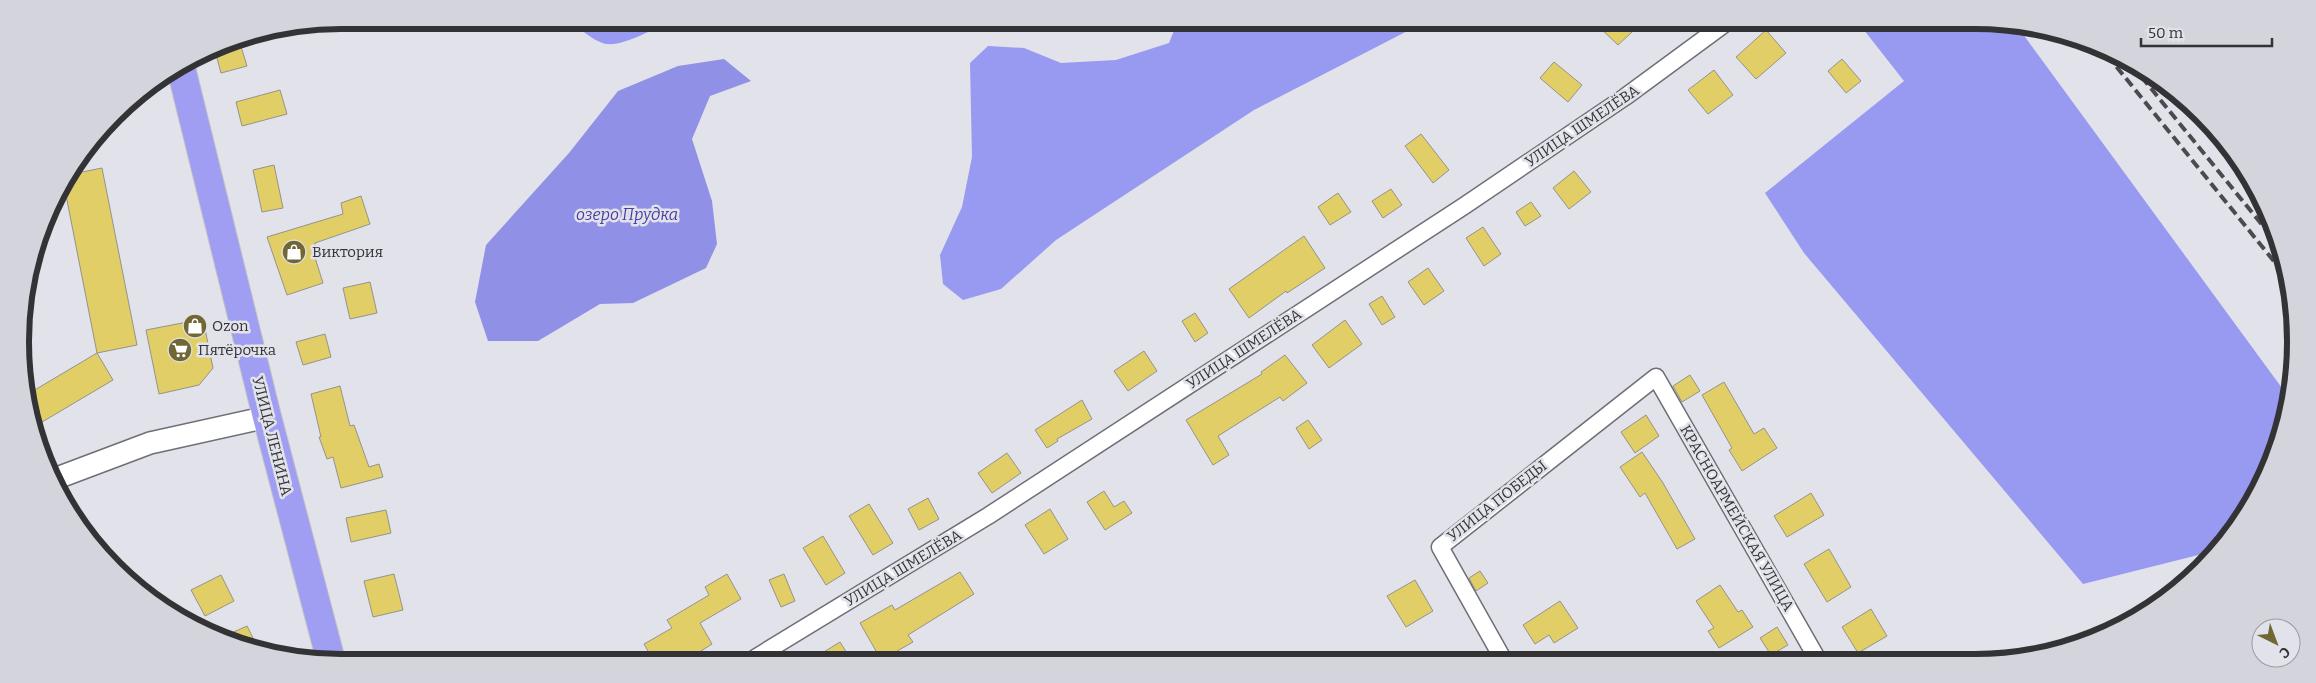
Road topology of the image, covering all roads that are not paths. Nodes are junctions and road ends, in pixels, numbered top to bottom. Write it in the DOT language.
graph roads {
  1 [pos="1718,29"];
  2 [pos="182,73"];
  3 [pos="1656,376"];
  4 [pos="267,418"];
  5 [pos="60,477"];
  6 [pos="329,654"];
  7 [pos="762,654"];
  8 [pos="1500,654"];
  9 [pos="1815,654"];
  1 -- 7 [label="street, УЛИЦА ШМЕЛЁВА"];
  2 -- 4 [label="highway, УЛИЦА ЛЕНИНА"];
  3 -- 8 [label="street, УЛИЦА ПОБЕДЫ"];
  3 -- 9 [label="street, КРАСНОАРМЕЙСКАЯ УЛИЦА"];
  4 -- 5 [label="street"];
  4 -- 6 [label="highway, УЛИЦА ЛЕНИНА"];
}
